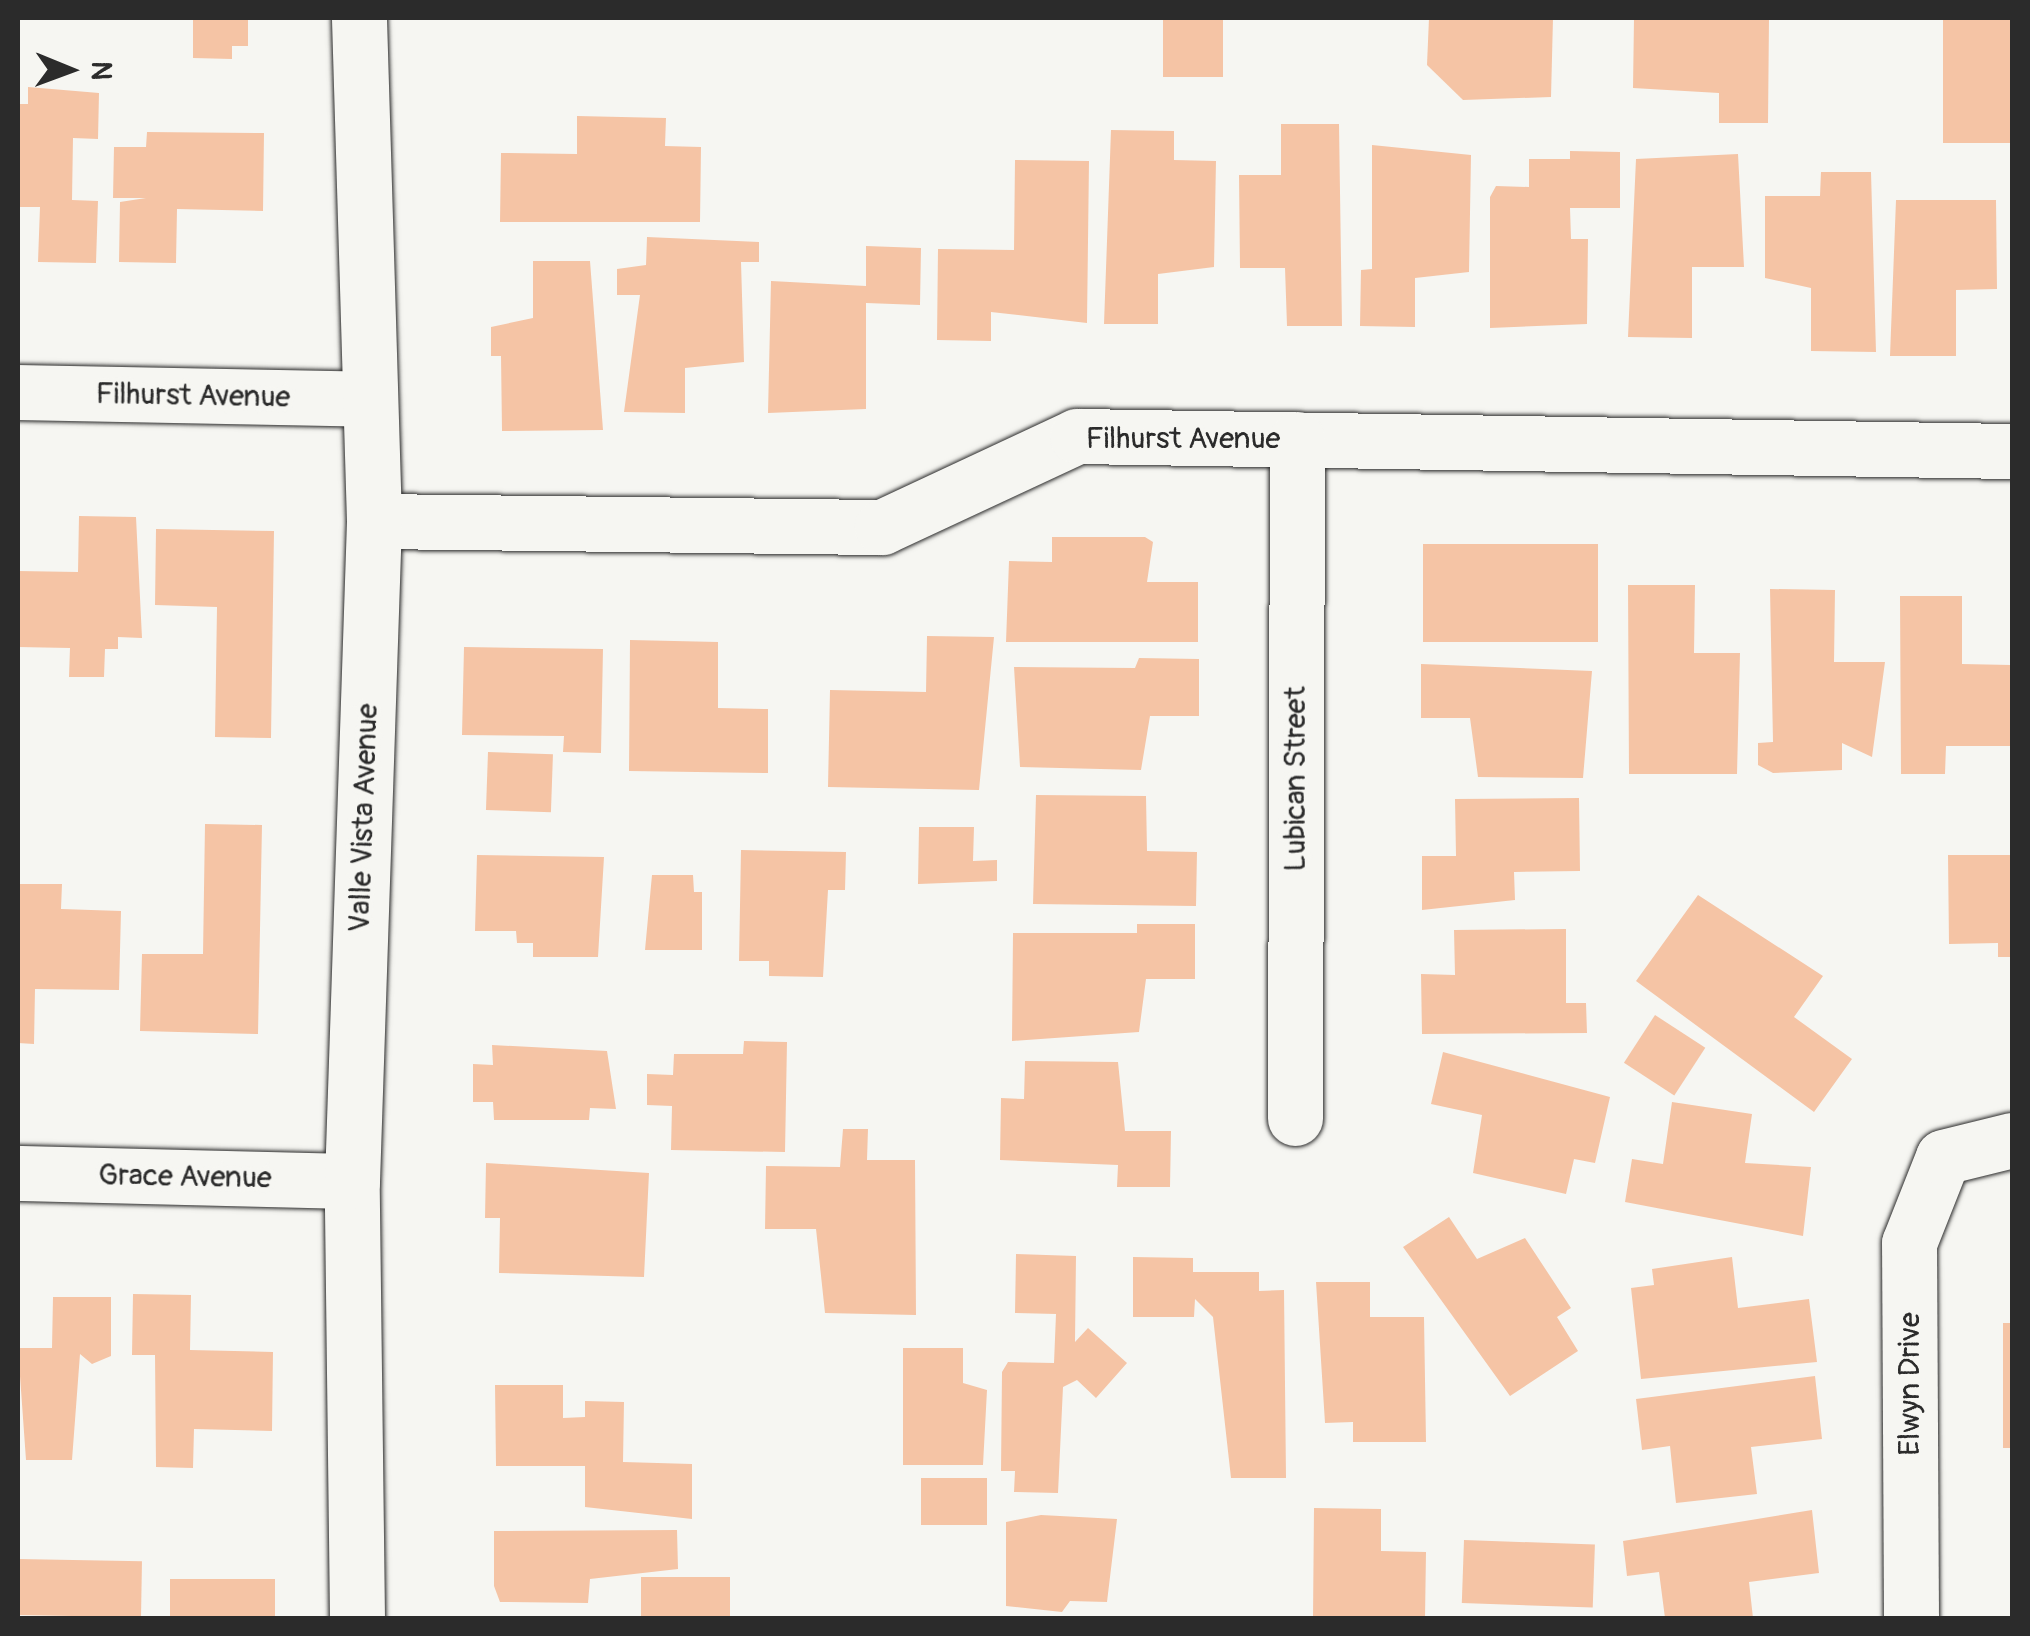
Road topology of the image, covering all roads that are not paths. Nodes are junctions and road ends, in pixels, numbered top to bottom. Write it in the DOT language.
graph roads {
  1 [pos="360,18"];
  2 [pos="18,392"];
  3 [pos="368,399"];
  4 [pos="1297,440"];
  5 [pos="2012,450"];
  6 [pos="374,521"];
  7 [pos="1294,1118"];
  8 [pos="2012,1140"];
  9 [pos="18,1173"];
  10 [pos="352,1181"];
  11 [pos="357,1618"];
  12 [pos="1912,1618"];
  1 -- 3 [label="street, Valle Vista Avenue"];
  2 -- 3 [label="street, Filhurst Avenue"];
  3 -- 6 [label="street, Valle Vista Avenue"];
  4 -- 5 [label="street, Filhurst Avenue"];
  4 -- 6 [label="street, Filhurst Avenue"];
  4 -- 7 [label="street, Lubican Street"];
  6 -- 10 [label="street, Valle Vista Avenue"];
  8 -- 12 [label="street, Elwyn Drive"];
  9 -- 10 [label="street, Grace Avenue"];
  10 -- 11 [label="street, Valle Vista Avenue"];
}
